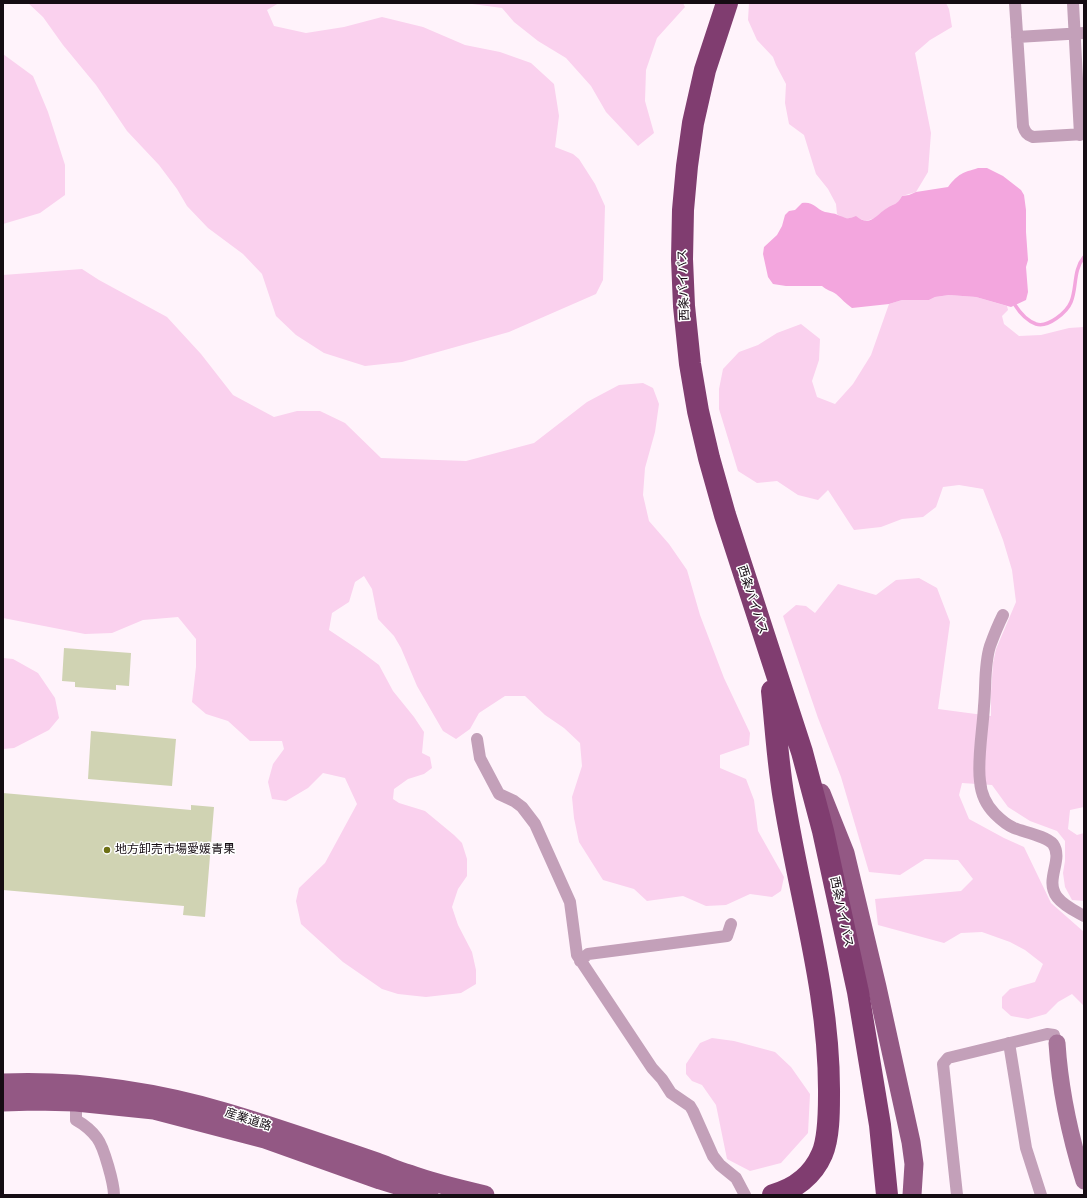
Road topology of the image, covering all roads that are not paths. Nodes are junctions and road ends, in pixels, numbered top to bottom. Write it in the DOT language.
graph roads {
  1 [pos="727,3"];
  2 [pos="1015,3"];
  3 [pos="1073,3"];
  4 [pos="1079,33"];
  5 [pos="1017,37"];
  6 [pos="1082,134"];
  7 [pos="1002,615"];
  8 [pos="768,650"];
  9 [pos="477,740"];
  10 [pos="802,752"];
  11 [pos="1084,916"];
  12 [pos="731,924"];
  13 [pos="580,961"];
  14 [pos="1009,1043"];
  15 [pos="1057,1043"];
  16 [pos="3,1083"];
  17 [pos="3,1102"];
  18 [pos="76,1102"];
  19 [pos="1084,1181"];
  20 [pos="413,1182"];
  21 [pos="114,1195"];
  22 [pos="430,1195"];
  23 [pos="485,1195"];
  24 [pos="745,1195"];
  25 [pos="773,1195"];
  26 [pos="887,1195"];
  27 [pos="912,1195"];
  28 [pos="957,1195"];
  29 [pos="1040,1195"];
  1 -- 8 [label="highway, 西条バイパス"];
  2 -- 5 [label="street"];
  3 -- 4 [label="street"];
  4 -- 5 [label="street"];
  4 -- 6 [label="street"];
  5 -- 6 [label="street"];
  7 -- 11 [label="street"];
  8 -- 10 [label="highway, 西条バイパス"];
  8 -- 25 [label="highway"];
  9 -- 13 [label="street"];
  10 -- 26 [label="highway, 西条バイパス"];
  10 -- 27 [label="main road"];
  12 -- 13 [label="street"];
  13 -- 24 [label="street"];
  14 -- 15 [label="street"];
  14 -- 28 [label="street"];
  14 -- 29 [label="street"];
  15 -- 19 [label="street"];
  16 -- 20 [label="main road, 産業道路"];
  17 -- 18 [label="main road, 産業道路"];
  18 -- 20 [label="main road, 産業道路"];
  18 -- 21 [label="street"];
  20 -- 22 [label="main road, 産業道路"];
  20 -- 23 [label="main road, 産業道路"];
}
